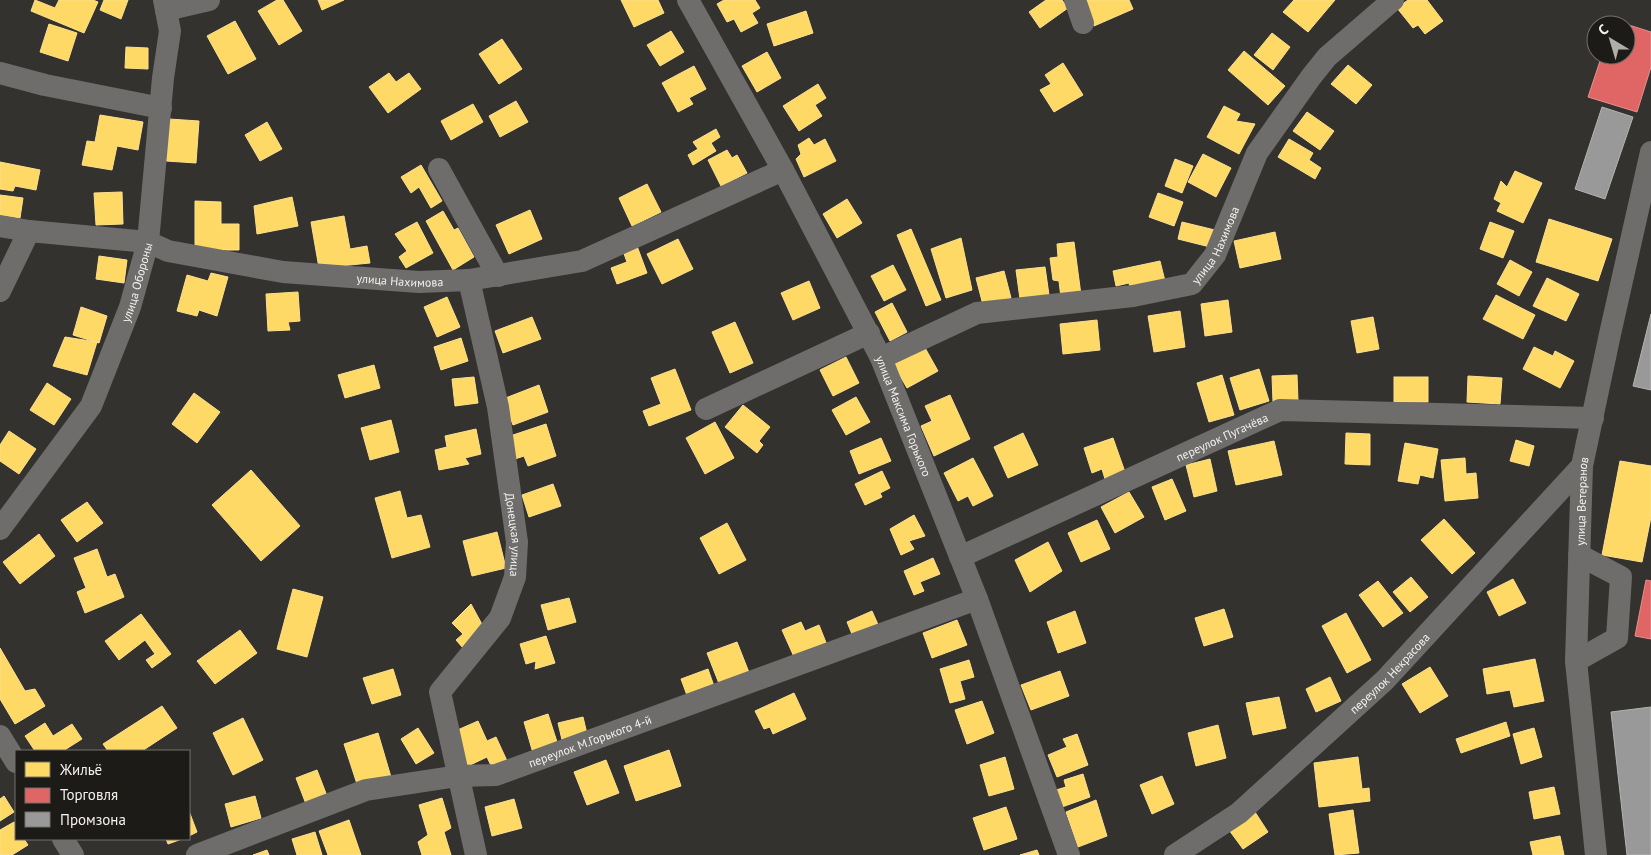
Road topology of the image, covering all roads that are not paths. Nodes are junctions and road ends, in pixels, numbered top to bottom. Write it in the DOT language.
graph roads {
  1 [pos="209,0"];
  2 [pos="688,0"];
  3 [pos="1075,0"];
  4 [pos="1393,0"];
  5 [pos="165,5"];
  6 [pos="1084,23"];
  7 [pos="0,73"];
  8 [pos="160,108"];
  9 [pos="1651,152"];
  10 [pos="439,169"];
  11 [pos="783,170"];
  12 [pos="0,226"];
  13 [pos="29,232"];
  14 [pos="148,242"];
  15 [pos="498,276"];
  16 [pos="468,280"];
  17 [pos="0,292"];
  18 [pos="869,333"];
  19 [pos="881,358"];
  20 [pos="706,409"];
  21 [pos="1593,418"];
  22 [pos="1582,466"];
  23 [pos="0,529"];
  24 [pos="1579,555"];
  25 [pos="960,557"];
  26 [pos="977,599"];
  27 [pos="1576,661"];
  28 [pos="0,736"];
  29 [pos="15,760"];
  30 [pos="458,776"];
  31 [pos="64,840"];
  32 [pos="73,855"];
  33 [pos="197,855"];
  34 [pos="476,855"];
  35 [pos="1069,855"];
  36 [pos="1175,855"];
  37 [pos="1596,855"];
  1 -- 5 [label="street"];
  2 -- 11 [label="street, улица Максима Горького"];
  3 -- 6 [label="street"];
  4 -- 19 [label="street, улица Нахимова"];
  5 -- 8 [label="street, улица Обороны"];
  7 -- 8 [label="street"];
  8 -- 14 [label="street, улица Обороны"];
  9 -- 21 [label="street, улица Ветеранов"];
  10 -- 15 [label="street"];
  11 -- 15 [label="street, улица Нахимова"];
  11 -- 18 [label="street, улица Максима Горького"];
  12 -- 13 [label="street, улица Нахимова"];
  13 -- 14 [label="street, улица Нахимова"];
  13 -- 17 [label="street"];
  14 -- 16 [label="street, улица Нахимова"];
  14 -- 23 [label="street, улица Обороны"];
  15 -- 16 [label="street, улица Нахимова"];
  16 -- 30 [label="street, Донецкая улица"];
  18 -- 19 [label="street, улица Максима Горького"];
  18 -- 20 [label="street"];
  19 -- 25 [label="street, улица Максима Горького"];
  21 -- 22 [label="street, улица Ветеранов"];
  21 -- 25 [label="street, переулок Пугачёва"];
  22 -- 24 [label="street, улица Ветеранов"];
  22 -- 36 [label="street, переулок Некрасова"];
  24 -- 27 [label="street, улица Ветеранов"];
  24 -- 27 [label="street"];
  25 -- 26 [label="street, улица Максима Горького"];
  26 -- 30 [label="street, переулок М.Горького 4-й"];
  26 -- 35 [label="street, улица Максима Горького"];
  27 -- 37 [label="street, улица Ветеранов"];
  28 -- 29 [label="street"];
  30 -- 33 [label="street, переулок М.Горького 4-й"];
  30 -- 34 [label="street, Донецкая улица"];
  31 -- 32 [label="street"];
}
